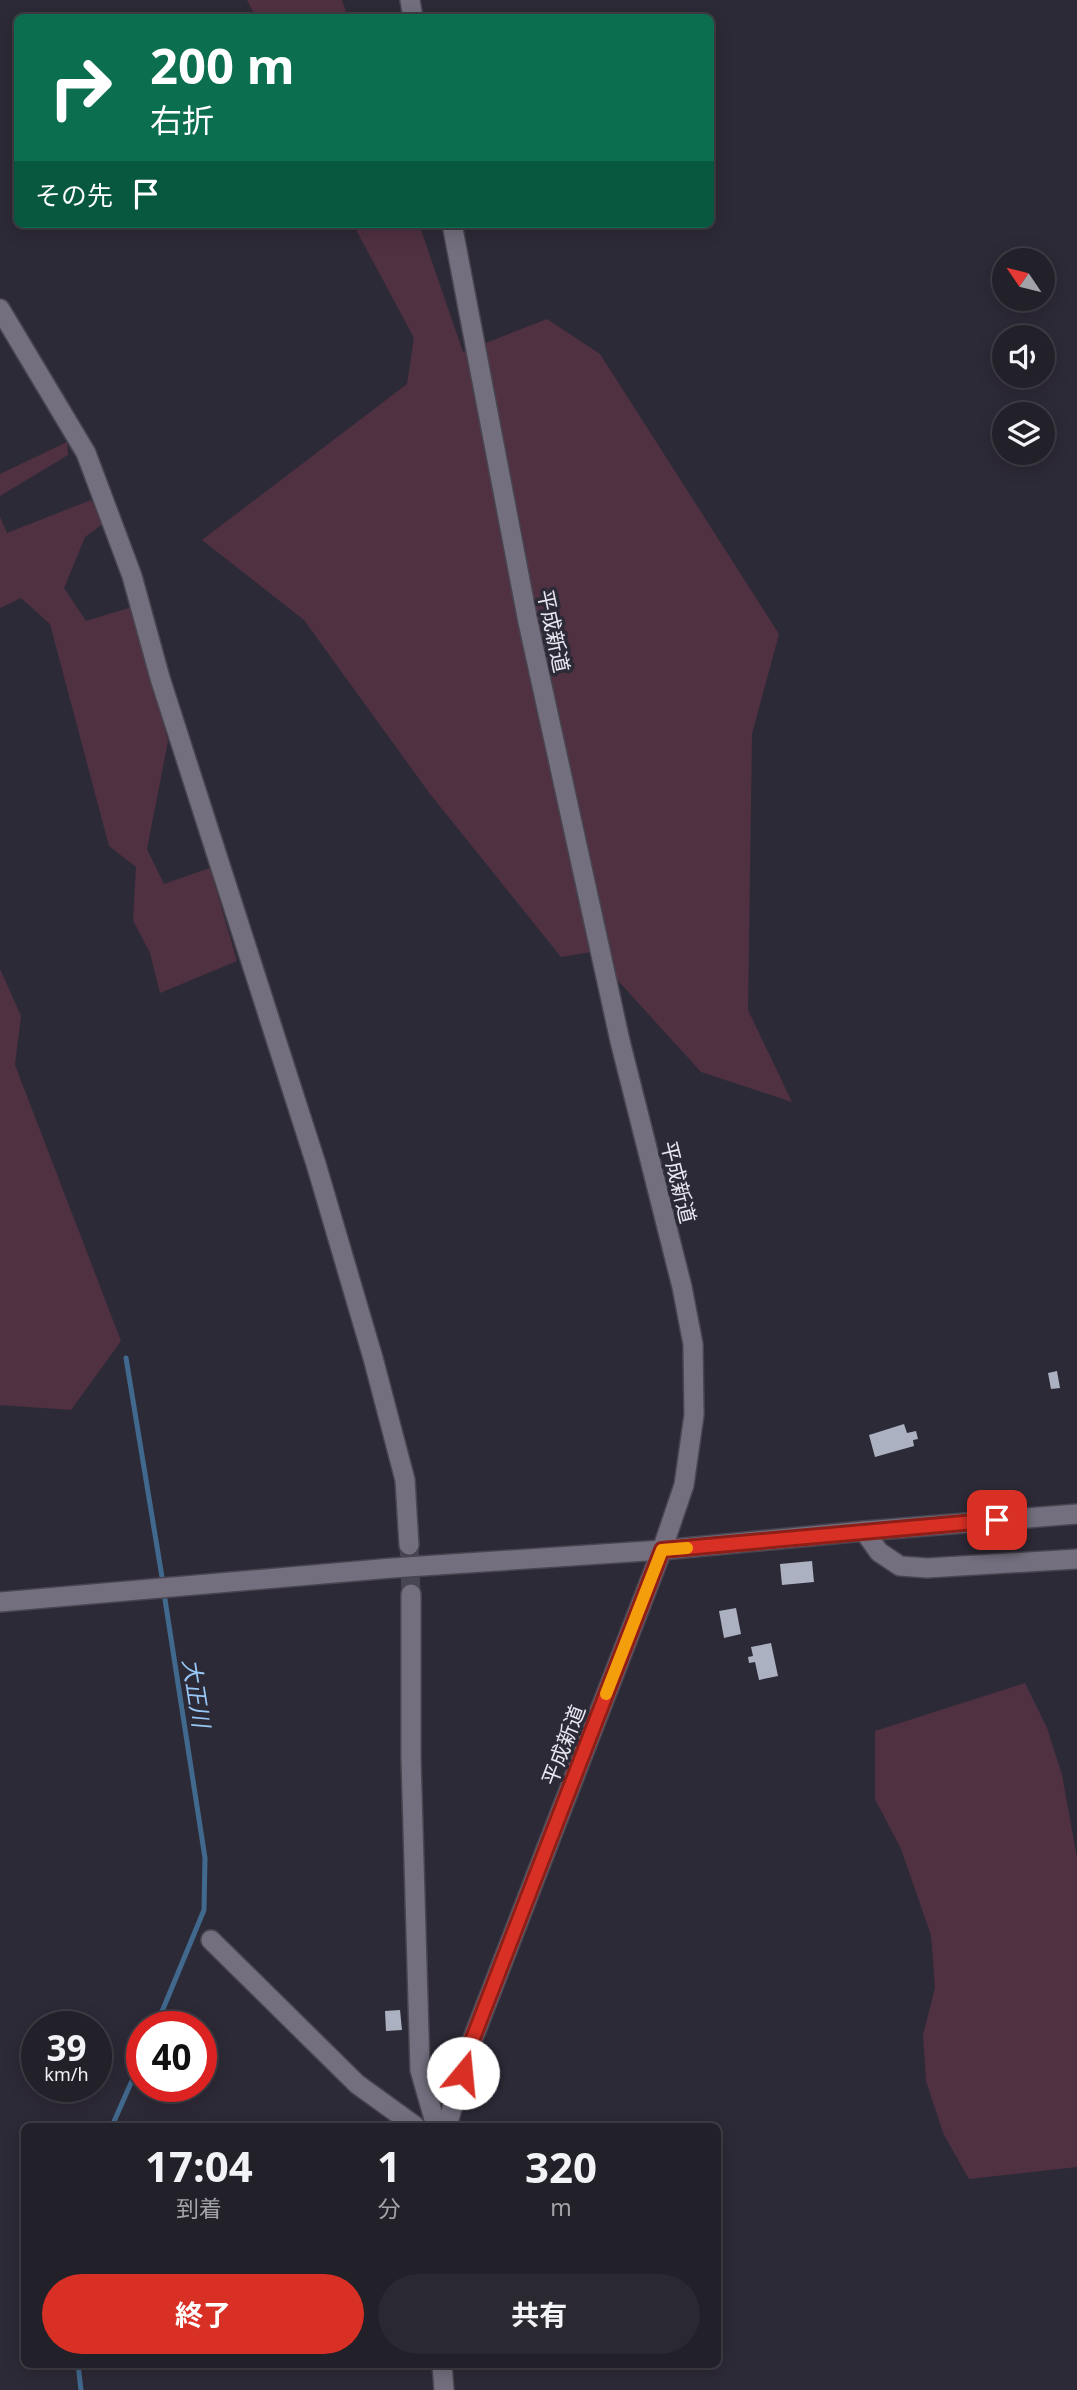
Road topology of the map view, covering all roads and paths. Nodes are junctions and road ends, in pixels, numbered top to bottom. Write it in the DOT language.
graph roads {
  1 [pos="453,228"];
  2 [pos="0,309"];
  3 [pos="1077,1514"];
  4 [pos="863,1531"];
  5 [pos="409,1545"];
  6 [pos="662,1550"];
  7 [pos="1077,1559"];
  8 [pos="411,1594"];
  9 [pos="0,1602"];
  10 [pos="211,1940"];
  11 [pos="411,2123"];
  12 [pos="435,2123"];
  13 [pos="448,2123"];
  14 [pos="442,2368"];
  15 [pos="444,2390"];
  1 -- 6 [label="street, 平成新道"];
  2 -- 5 [label="street"];
  3 -- 4 [label="street"];
  4 -- 6 [label="street"];
  4 -- 7 [label="street"];
  6 -- 9 [label="street"];
  6 -- 13 [label="street, 平成新道"];
  8 -- 12 [label="street"];
  10 -- 11 [label="street"];
  14 -- 15 [label="street"];
}
